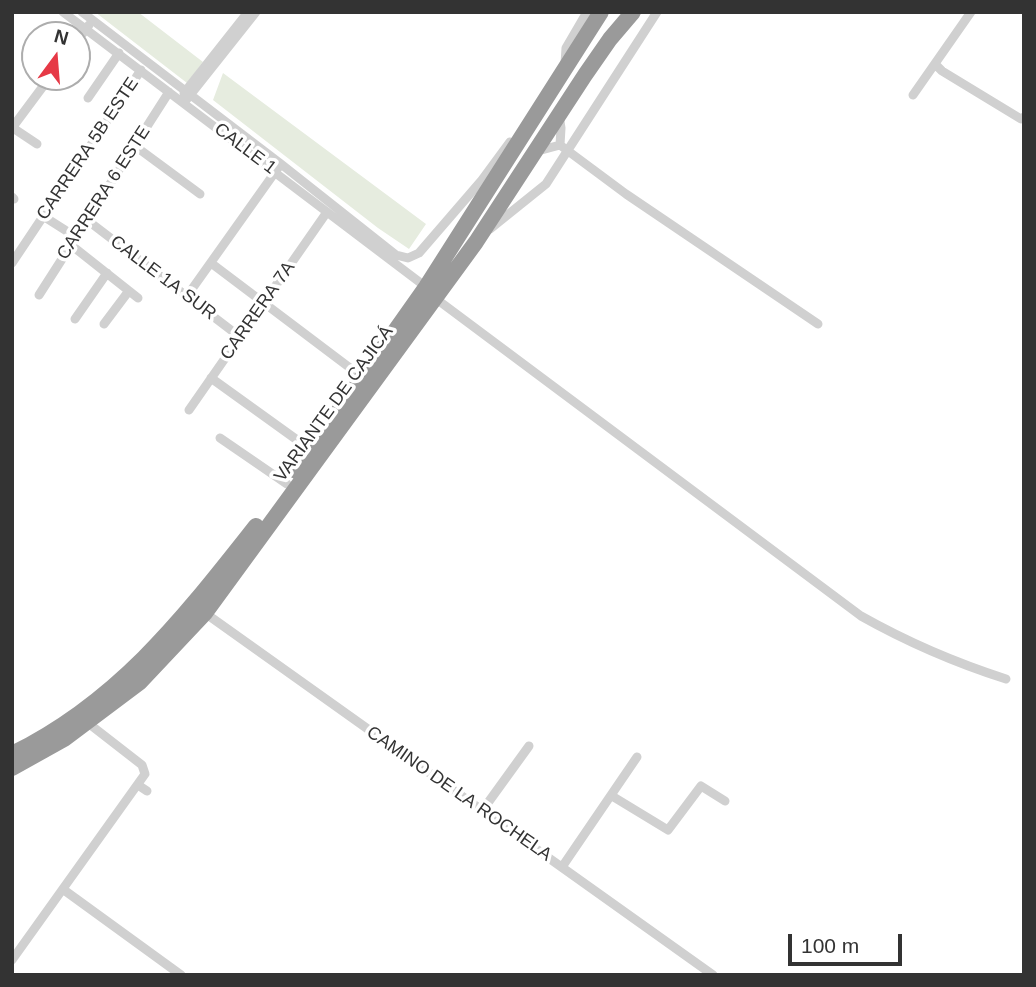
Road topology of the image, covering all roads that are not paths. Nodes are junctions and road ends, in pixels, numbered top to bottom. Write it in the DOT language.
graph roads {
  1 [pos="82,12"];
  2 [pos="248,12"];
  3 [pos="256,12"];
  4 [pos="587,12"];
  5 [pos="601,12"];
  6 [pos="632,12"];
  7 [pos="657,12"];
  8 [pos="971,12"];
  9 [pos="93,20"];
  10 [pos="91,23"];
  11 [pos="91,34"];
  12 [pos="118,53"];
  13 [pos="935,64"];
  14 [pos="141,70"];
  15 [pos="564,71"];
  16 [pos="40,91"];
  17 [pos="169,92"];
  18 [pos="188,93"];
  19 [pos="913,95"];
  20 [pos="88,98"];
  21 [pos="182,101"];
  22 [pos="559,114"];
  23 [pos="1024,117"];
  24 [pos="528,125"];
  25 [pos="13,128"];
  26 [pos="37,144"];
  27 [pos="559,145"];
  28 [pos="135,146"];
  29 [pos="568,151"];
  30 [pos="532,153"];
  31 [pos="281,164"];
  32 [pos="274,172"];
  33 [pos="200,194"];
  34 [pos="327,212"];
  35 [pos="43,216"];
  36 [pos="87,220"];
  37 [pos="74,241"];
  38 [pos="476,242"];
  39 [pos="12,263"];
  40 [pos="211,263"];
  41 [pos="107,273"];
  42 [pos="128,292"];
  43 [pos="430,293"];
  44 [pos="39,295"];
  45 [pos="187,296"];
  46 [pos="138,298"];
  47 [pos="263,302"];
  48 [pos="75,319"];
  49 [pos="104,324"];
  50 [pos="818,324"];
  51 [pos="240,337"];
  52 [pos="362,377"];
  53 [pos="211,378"];
  54 [pos="189,410"];
  55 [pos="220,438"];
  56 [pos="311,450"];
  57 [pos="287,484"];
  58 [pos="205,614"];
  59 [pos="1006,679"];
  60 [pos="88,723"];
  61 [pos="529,746"];
  62 [pos="12,754"];
  63 [pos="638,757"];
  64 [pos="12,768"];
  65 [pos="138,785"];
  66 [pos="147,791"];
  67 [pos="612,796"];
  68 [pos="725,800"];
  69 [pos="482,811"];
  70 [pos="562,867"];
  71 [pos="64,890"];
  72 [pos="12,960"];
  73 [pos="181,975"];
  74 [pos="713,975"];
  1 -- 9 [label="street, CALLE 1"];
  2 -- 18 [label="street"];
  3 -- 18 [label="street"];
  4 -- 15 [label="street"];
  5 -- 15 [label="highway, VARIANTE DE CAJICÁ"];
  6 -- 22 [label="highway, VARIANTE DE CAJICÁ"];
  7 -- 29 [label="street"];
  8 -- 13 [label="street"];
  9 -- 10 [label="street"];
  9 -- 18 [label="street, CALLE 1"];
  11 -- 12 [label="street, CALLE 1"];
  12 -- 14 [label="street, CALLE 1"];
  12 -- 20 [label="street"];
  13 -- 19 [label="street"];
  13 -- 23 [label="street"];
  14 -- 17 [label="street, CALLE 1"];
  14 -- 35 [label="street, CARRERA 5B ESTE"];
  15 -- 24 [label="highway, VARIANTE DE CAJICÁ"];
  16 -- 25 [label="street"];
  17 -- 21 [label="street, CALLE 1"];
  17 -- 28 [label="street, CARRERA 6 ESTE"];
  18 -- 21 [label="street"];
  18 -- 31 [label="street, CALLE 1"];
  21 -- 32 [label="street, CALLE 1"];
  22 -- 27 [label="street"];
  22 -- 30 [label="highway, VARIANTE DE CAJICÁ"];
  24 -- 31 [label="street, CALLE 1"];
  24 -- 43 [label="highway, VARIANTE DE CAJICÁ"];
  25 -- 26 [label="street"];
  27 -- 29 [label="street"];
  27 -- 30 [label="street"];
  28 -- 33 [label="street"];
  28 -- 36 [label="street, CARRERA 6 ESTE"];
  29 -- 38 [label="street"];
  29 -- 50 [label="street"];
  30 -- 38 [label="highway, VARIANTE DE CAJICÁ"];
  31 -- 32 [label="street"];
  32 -- 34 [label="street, CALLE 1"];
  32 -- 40 [label="street"];
  34 -- 43 [label="street, CALLE 1"];
  34 -- 47 [label="street, CARRERA 7A"];
  35 -- 37 [label="street"];
  35 -- 39 [label="street, CARRERA 5B ESTE"];
  36 -- 37 [label="street, CARRERA 6 ESTE"];
  36 -- 45 [label="street, CALLE 1A SUR"];
  37 -- 41 [label="street"];
  37 -- 44 [label="street, CARRERA 6 ESTE"];
  38 -- 43 [label="highway, VARIANTE DE CAJICÁ"];
  40 -- 45 [label="street"];
  40 -- 47 [label="street"];
  41 -- 42 [label="street"];
  41 -- 48 [label="street"];
  42 -- 46 [label="street"];
  42 -- 49 [label="street"];
  43 -- 52 [label="highway, VARIANTE DE CAJICÁ"];
  43 -- 58 [label="highway, VARIANTE DE CAJICÁ"];
  43 -- 59 [label="street, CALLE 1"];
  45 -- 51 [label="street, CALLE 1A SUR"];
  47 -- 51 [label="street, CARRERA 7A"];
  47 -- 52 [label="street"];
  51 -- 53 [label="street, CARRERA 7A"];
  52 -- 56 [label="highway, VARIANTE DE CAJICÁ"];
  53 -- 54 [label="street, CARRERA 7A"];
  53 -- 56 [label="street"];
  55 -- 57 [label="street"];
  56 -- 57 [label="highway, VARIANTE DE CAJICÁ"];
  57 -- 62 [label="highway, VARIANTE DE CAJICÁ"];
  58 -- 60 [label="highway, VARIANTE DE CAJICÁ"];
  58 -- 69 [label="street, CAMINO DE LA ROCHELA"];
  60 -- 64 [label="highway, VARIANTE DE CAJICÁ"];
  60 -- 65 [label="street"];
  61 -- 69 [label="street"];
  63 -- 67 [label="street"];
  65 -- 66 [label="street"];
  65 -- 71 [label="street"];
  67 -- 68 [label="street"];
  67 -- 70 [label="street"];
  69 -- 70 [label="street, CAMINO DE LA ROCHELA"];
  70 -- 74 [label="street, CAMINO DE LA ROCHELA"];
  71 -- 72 [label="street"];
  71 -- 73 [label="street"];
}
